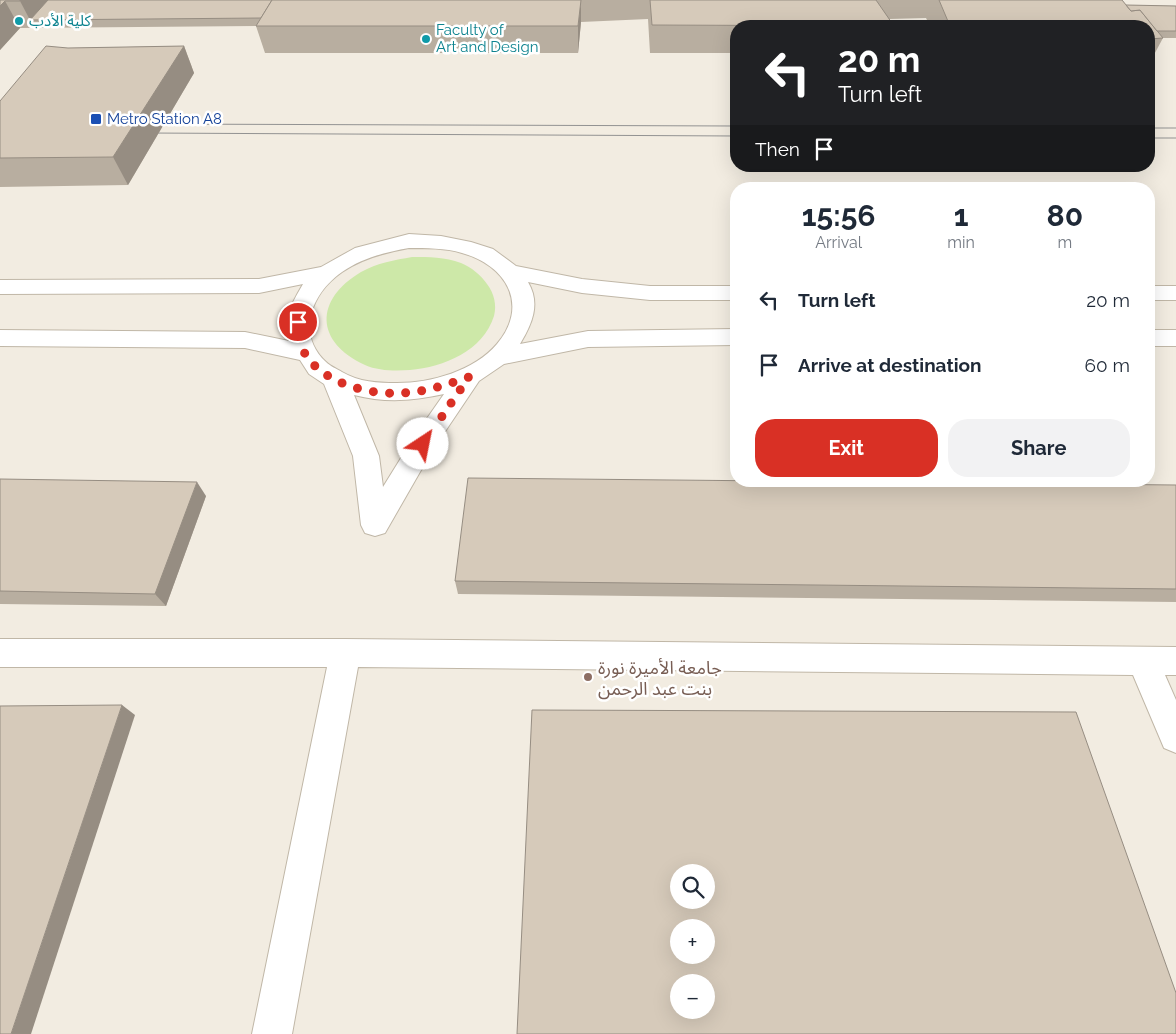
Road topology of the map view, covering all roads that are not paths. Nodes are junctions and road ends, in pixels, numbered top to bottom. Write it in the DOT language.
graph roads {
  1 [pos="511,272"];
  2 [pos="326,273"];
  3 [pos="0,287"];
  4 [pos="730,293"];
  5 [pos="1155,293"];
  6 [pos="1176,293"];
  7 [pos="730,336"];
  8 [pos="0,338"];
  9 [pos="1155,338"];
  10 [pos="1176,338"];
  11 [pos="304,353"];
  12 [pos="501,356"];
  13 [pos="469,377"];
  14 [pos="335,380"];
  15 [pos="0,653"];
  16 [pos="345,653"];
  17 [pos="1143,661"];
  18 [pos="1176,661"];
  19 [pos="1176,737"];
  20 [pos="272,1034"];
  1 -- 2 [label="street"];
  1 -- 4 [label="street"];
  1 -- 12 [label="street"];
  2 -- 3 [label="street"];
  2 -- 11 [label="street"];
  5 -- 6 [label="street"];
  7 -- 12 [label="street"];
  8 -- 11 [label="street"];
  9 -- 10 [label="street"];
  11 -- 14 [label="street"];
  12 -- 13 [label="street"];
  13 -- 14 [label="street"];
  13 -- 14 [label="street"];
  15 -- 16 [label="street"];
  16 -- 17 [label="street"];
  16 -- 20 [label="street"];
  17 -- 18 [label="street"];
  17 -- 19 [label="street"];
}
